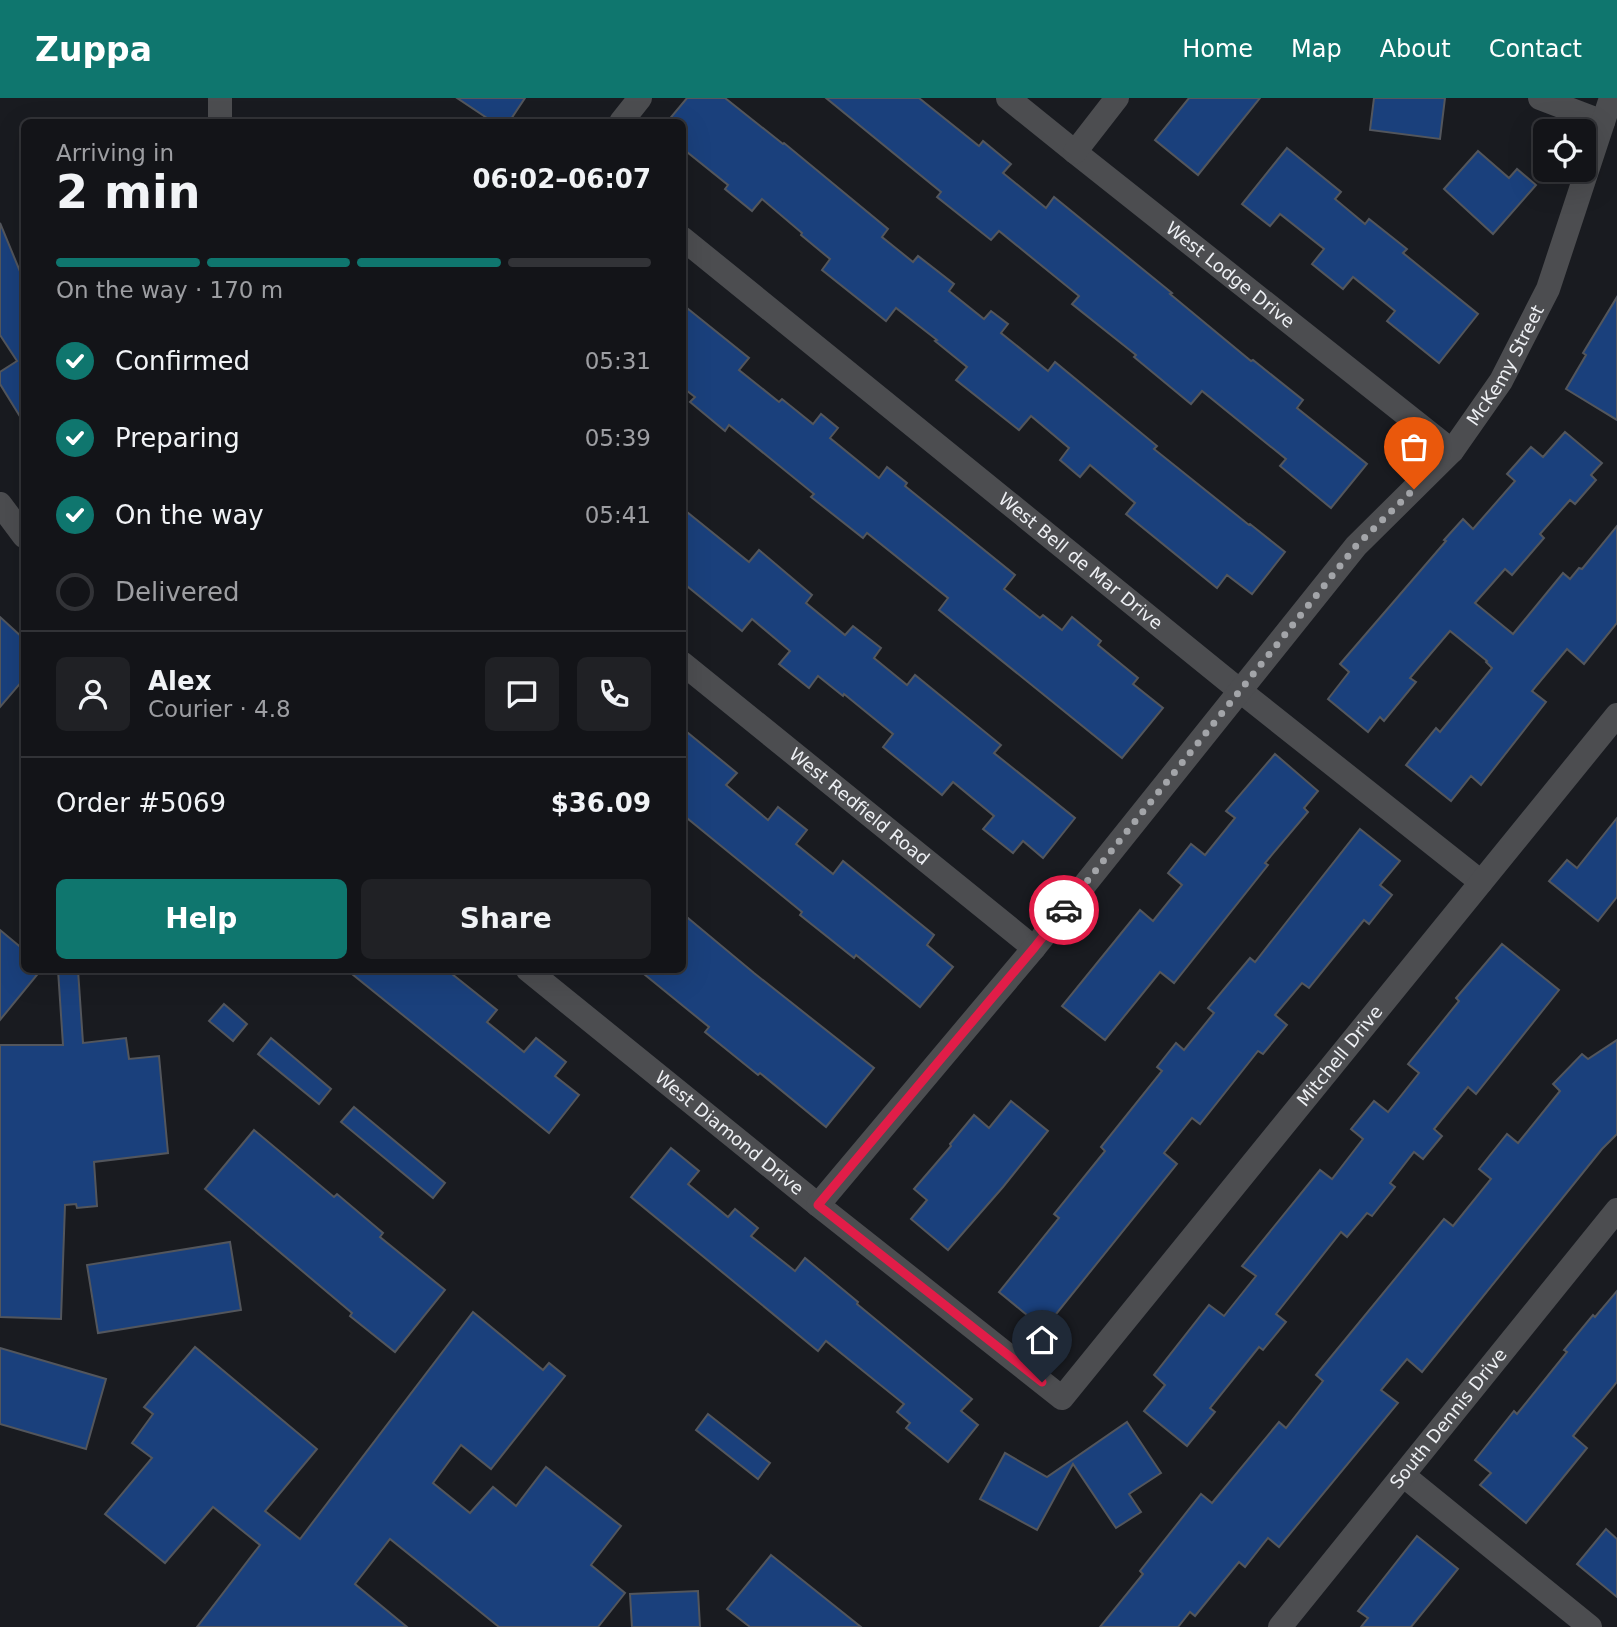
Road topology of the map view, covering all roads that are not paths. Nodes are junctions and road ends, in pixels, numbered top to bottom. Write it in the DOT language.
graph roads {
  1 [pos="220,98"];
  2 [pos="639,98"];
  3 [pos="1008,98"];
  4 [pos="1117,98"];
  5 [pos="1540,98"];
  6 [pos="1611,98"];
  7 [pos="220,119"];
  8 [pos="623,119"];
  9 [pos="1603,122"];
  10 [pos="1075,152"];
  11 [pos="686,241"];
  12 [pos="1452,451"];
  13 [pos="0,504"];
  14 [pos="21,532"];
  15 [pos="686,666"];
  16 [pos="1239,690"];
  17 [pos="1617,715"];
  18 [pos="1481,882"];
  19 [pos="1034,948"];
  20 [pos="532,973"];
  21 [pos="818,1205"];
  22 [pos="1617,1210"];
  23 [pos="1062,1398"];
  24 [pos="1403,1475"];
  25 [pos="1280,1627"];
  26 [pos="1590,1627"];
  1 -- 7 [label="street"];
  2 -- 8 [label="street"];
  3 -- 10 [label="street, West Lodge Drive"];
  4 -- 10 [label="street"];
  5 -- 9 [label="street"];
  6 -- 9 [label="street, McKemy Street"];
  9 -- 12 [label="street, McKemy Street"];
  10 -- 12 [label="street, West Lodge Drive"];
  11 -- 16 [label="street, West Bell de Mar Drive"];
  12 -- 16 [label="street, McKemy Street"];
  13 -- 14 [label="street"];
  15 -- 19 [label="street, West Redfield Road"];
  16 -- 18 [label="street, West Bell de Mar Drive"];
  16 -- 19 [label="street, McKemy Street"];
  17 -- 18 [label="street, Mitchell Drive"];
  18 -- 23 [label="street, Mitchell Drive"];
  19 -- 21 [label="street, McKemy Street"];
  20 -- 21 [label="street, West Diamond Drive"];
  21 -- 23 [label="street, West Diamond Drive"];
  22 -- 24 [label="street, South Dennis Drive"];
  24 -- 25 [label="street, South Dennis Drive"];
  24 -- 26 [label="street"];
}
